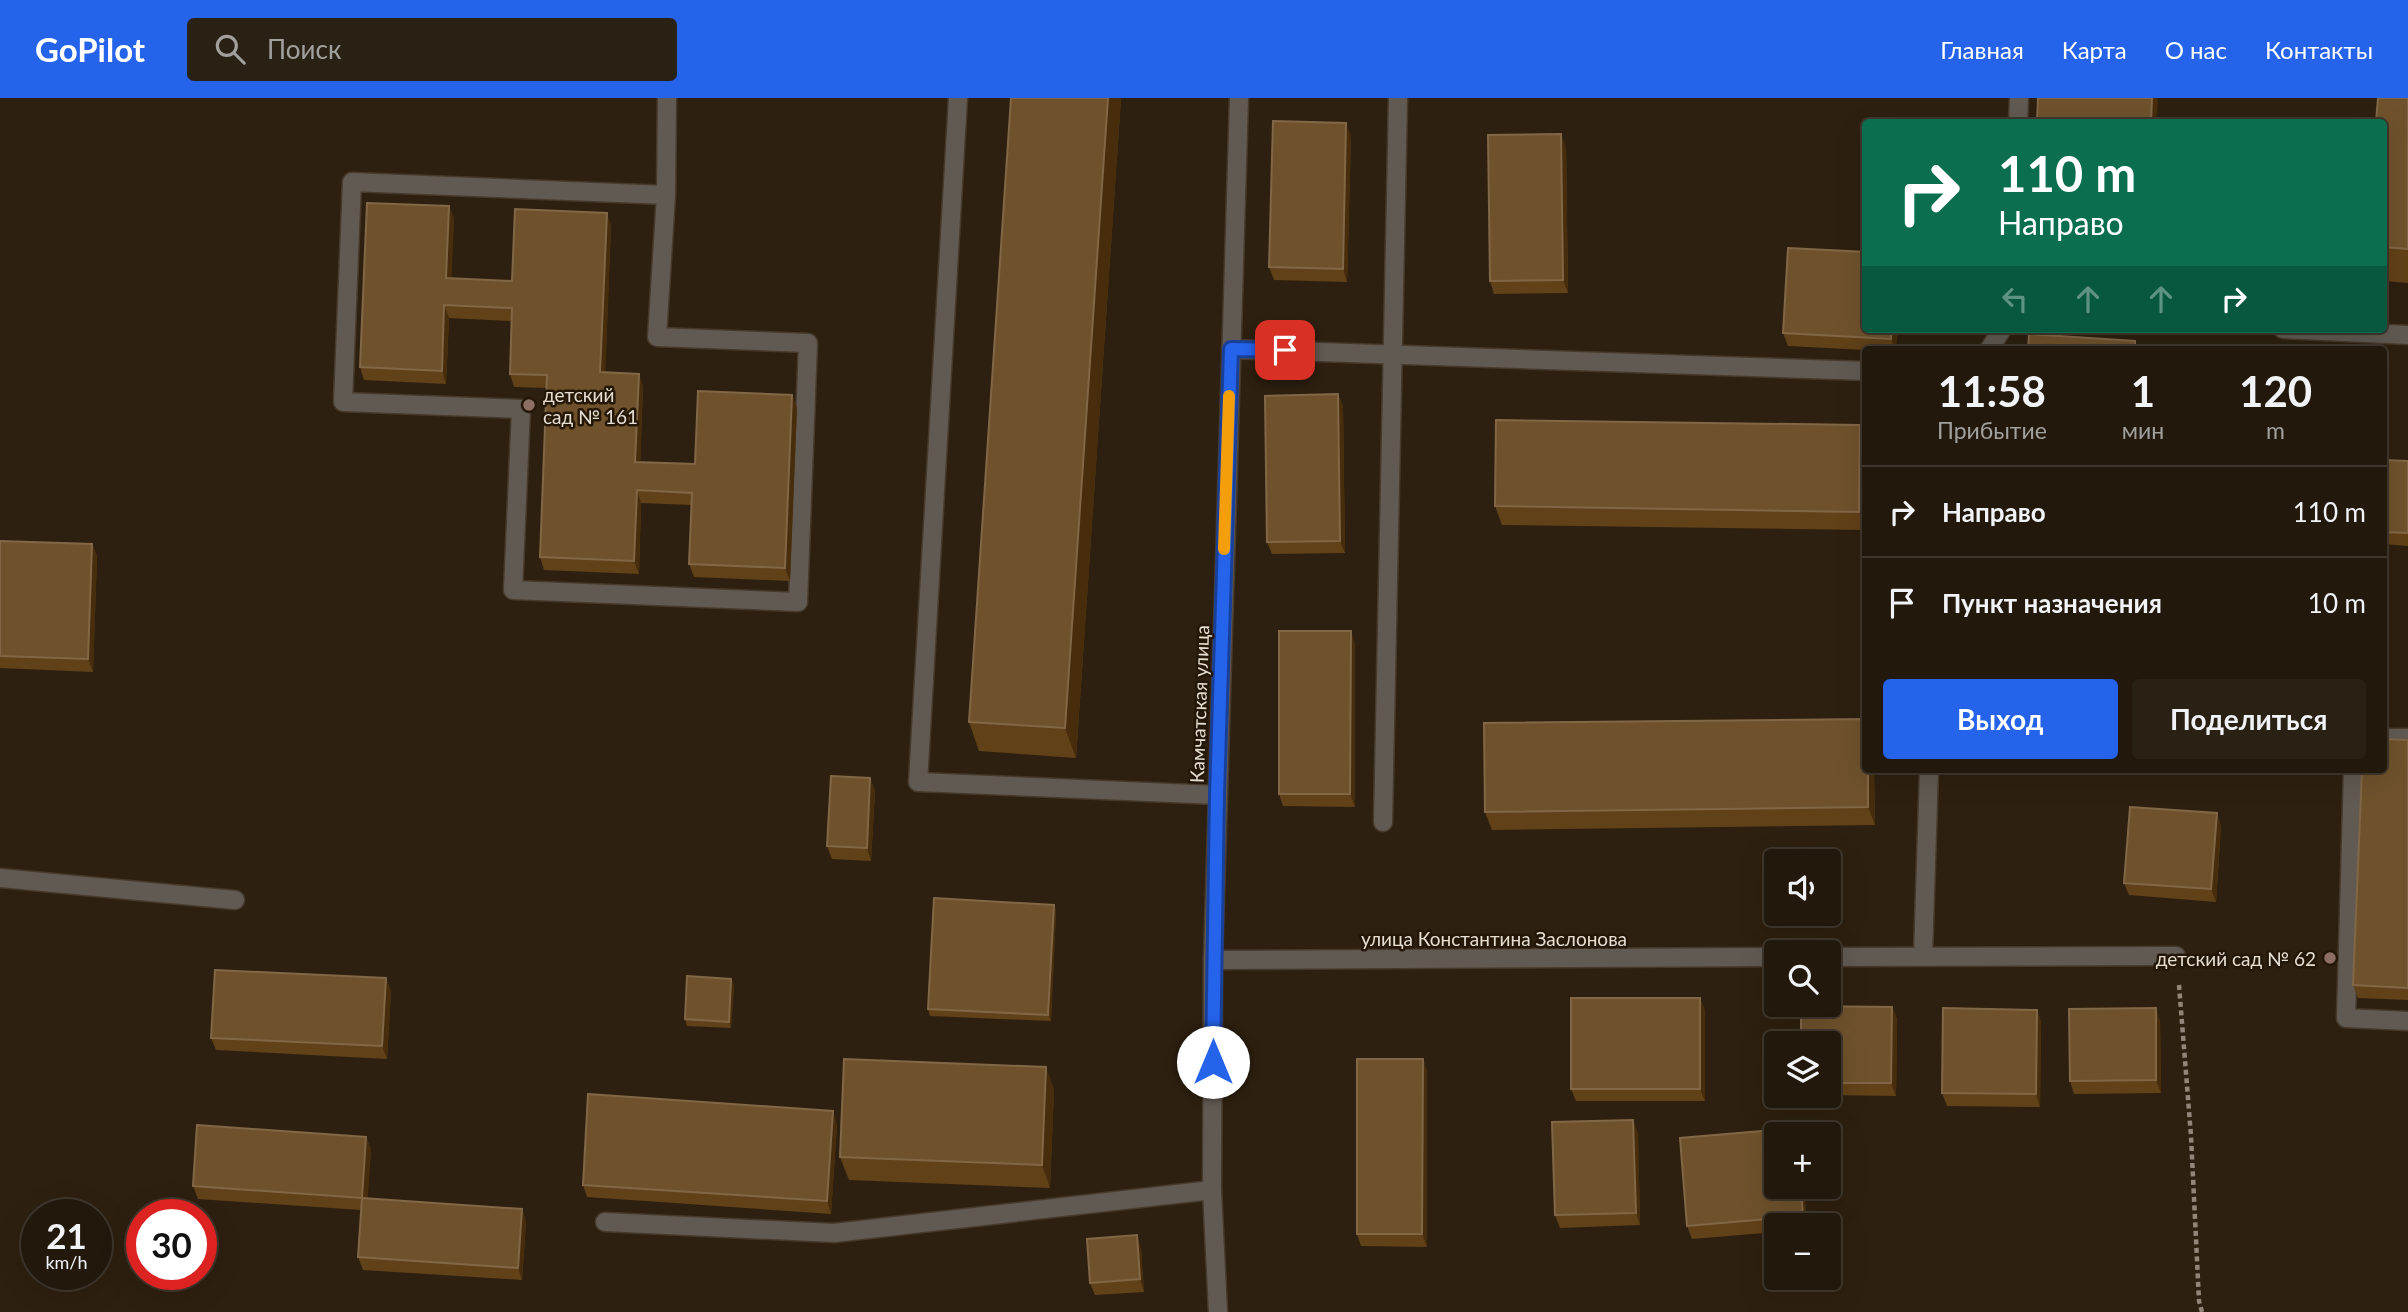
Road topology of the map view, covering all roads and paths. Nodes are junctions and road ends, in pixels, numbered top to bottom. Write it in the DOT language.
graph roads {
  1 [pos="667,98"];
  2 [pos="958,98"];
  3 [pos="1239,98"];
  4 [pos="1398,98"];
  5 [pos="2019,98"];
  6 [pos="2018,119"];
  7 [pos="666,195"];
  8 [pos="2366,333"];
  9 [pos="2408,335"];
  10 [pos="1231,349"];
  11 [pos="1393,353"];
  12 [pos="1862,371"];
  13 [pos="2387,737"];
  14 [pos="2408,738"];
  15 [pos="1929,773"];
  16 [pos="2353,773"];
  17 [pos="1217,795"];
  18 [pos="1383,822"];
  19 [pos="0,878"];
  20 [pos="235,900"];
  21 [pos="1923,956"];
  22 [pos="2176,956"];
  23 [pos="1764,957"];
  24 [pos="1841,957"];
  25 [pos="1213,960"];
  26 [pos="2408,1021"];
  27 [pos="1212,1190"];
  28 [pos="605,1222"];
  29 [pos="1218,1312"];
  30 [pos="2202,1312"];
  1 -- 7 [label="street"];
  2 -- 17 [label="street"];
  3 -- 10 [label="street, Камчатская улица"];
  4 -- 11 [label="street"];
  5 -- 6 [label="street"];
  7 -- 7 [label="street"];
  8 -- 9 [label="street"];
  10 -- 11 [label="street"];
  10 -- 17 [label="street, Камчатская улица"];
  11 -- 12 [label="street"];
  11 -- 18 [label="street"];
  13 -- 14 [label="street"];
  15 -- 21 [label="street"];
  16 -- 26 [label="street"];
  17 -- 25 [label="street, Камчатская улица"];
  19 -- 20 [label="street"];
  21 -- 22 [label="street"];
  21 -- 24 [label="street"];
  22 -- 30 [label="path"];
  23 -- 25 [label="street, улица Константина Заслонова"];
  25 -- 27 [label="street, Камчатская улица"];
  27 -- 28 [label="street"];
  27 -- 29 [label="street, Камчатская улица"];
}
